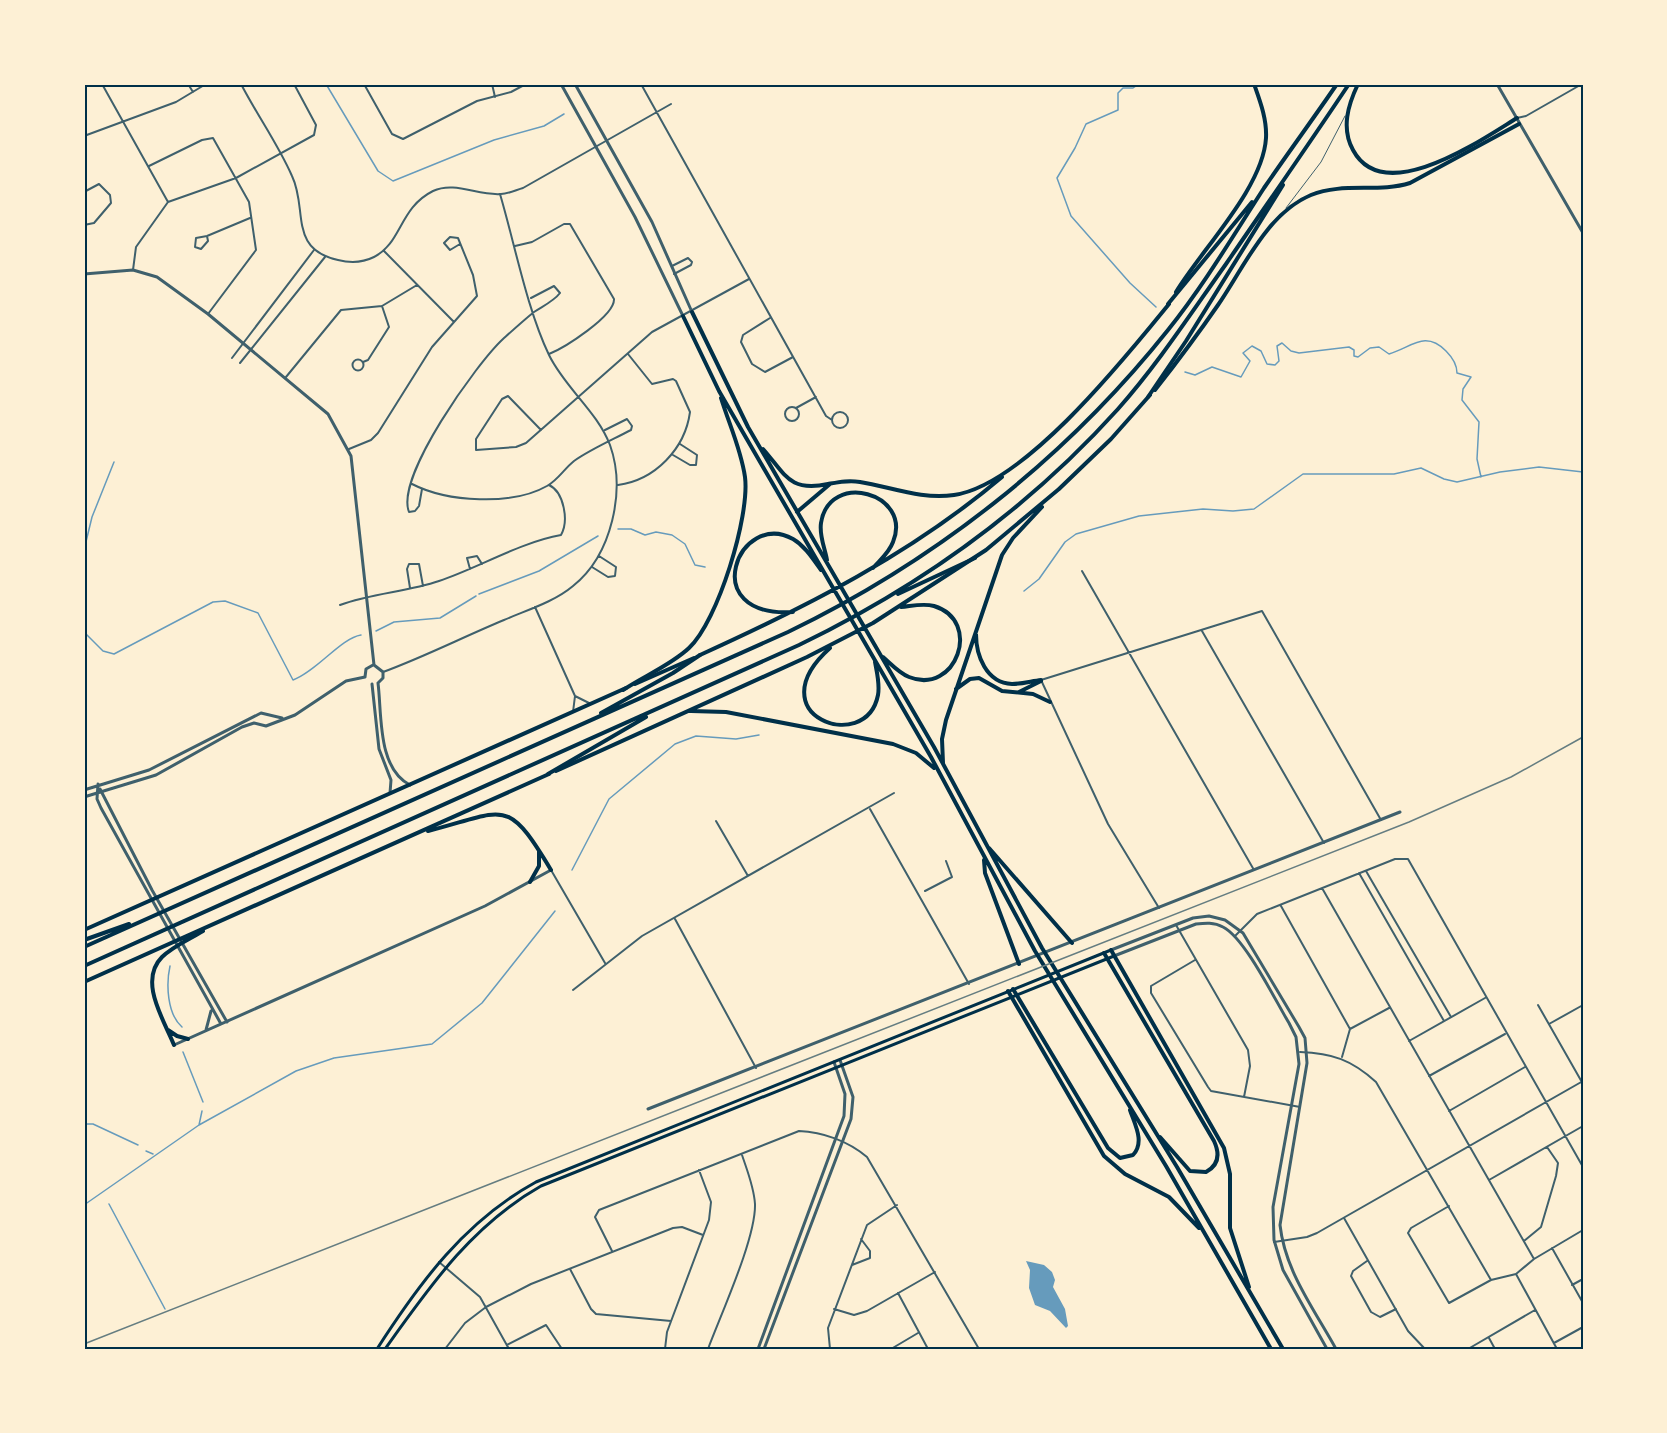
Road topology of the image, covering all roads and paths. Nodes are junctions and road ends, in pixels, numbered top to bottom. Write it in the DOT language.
graph roads {
  1 [pos="102,84"];
  2 [pos="188,84"];
  3 [pos="206,84"];
  4 [pos="241,84"];
  5 [pos="294,84"];
  6 [pos="364,84"];
  7 [pos="492,84"];
  8 [pos="526,84"];
  9 [pos="561,84"];
  10 [pos="575,84"];
  11 [pos="641,84"];
  12 [pos="1254,84"];
  13 [pos="1337,84"];
  14 [pos="1349,84"];
  15 [pos="1359,84"];
  16 [pos="1497,84"];
  17 [pos="1582,84"];
  18 [pos="193,92"];
  19 [pos="495,97"];
  20 [pos="671,104"];
  21 [pos="657,114"];
  22 [pos="1347,114"];
  23 [pos="1526,116"];
  24 [pos="1517,118"];
  25 [pos="124,123"];
  26 [pos="1519,124"];
  27 [pos="84,136"];
  28 [pos="608,141"];
  29 [pos="598,147"];
  30 [pos="1306,147"];
  31 [pos="279,154"];
  32 [pos="149,166"];
  33 [pos="236,178"];
  34 [pos="1266,186"];
  35 [pos="84,192"];
  36 [pos="500,194"];
  37 [pos="168,202"];
  38 [pos="1284,213"];
  39 [pos="250,218"];
  40 [pos="84,225"];
  41 [pos="1583,233"];
  42 [pos="207,236"];
  43 [pos="460,244"];
  44 [pos="515,246"];
  45 [pos="314,250"];
  46 [pos="384,251"];
  47 [pos="325,257"];
  48 [pos="671,267"];
  49 [pos="133,270"];
  50 [pos="84,274"];
  51 [pos="674,274"];
  52 [pos="749,279"];
  53 [pos="417,285"];
  54 [pos="531,298"];
  55 [pos="1168,304"];
  56 [pos="382,306"];
  57 [pos="692,312"];
  58 [pos="533,313"];
  59 [pos="208,314"];
  60 [pos="683,316"];
  61 [pos="770,318"];
  62 [pos="453,321"];
  63 [pos="243,343"];
  64 [pos="709,348"];
  65 [pos="251,349"];
  66 [pos="699,351"];
  67 [pos="549,354"];
  68 [pos="628,354"];
  69 [pos="793,357"];
  70 [pos="232,358"];
  71 [pos="363,362"];
  72 [pos="240,363"];
  73 [pos="286,377"];
  74 [pos="718,391"];
  75 [pos="578,397"];
  76 [pos="816,397"];
  77 [pos="1148,397"];
  78 [pos="796,408"];
  79 [pos="832,420"];
  80 [pos="541,430"];
  81 [pos="604,431"];
  82 [pos="756,441"];
  83 [pos="609,442"];
  84 [pos="679,444"];
  85 [pos="349,449"];
  86 [pos="673,455"];
  87 [pos="1007,473"];
  88 [pos="412,484"];
  89 [pos="831,484"];
  90 [pos="549,485"];
  91 [pos="618,485"];
  92 [pos="422,489"];
  93 [pos="1059,489"];
  94 [pos="798,512"];
  95 [pos="792,516"];
  96 [pos="598,556"];
  97 [pos="975,558"];
  98 [pos="482,564"];
  99 [pos="828,565"];
  100 [pos="591,567"];
  101 [pos="470,569"];
  102 [pos="871,571"];
  103 [pos="1082,571"];
  104 [pos="830,581"];
  105 [pos="423,586"];
  106 [pos="410,588"];
  107 [pos="367,596"];
  108 [pos="881,602"];
  109 [pos="340,605"];
  110 [pos="535,607"];
  111 [pos="900,607"];
  112 [pos="796,611"];
  113 [pos="976,627"];
  114 [pos="1202,631"];
  115 [pos="834,644"];
  116 [pos="1130,654"];
  117 [pos="700,655"];
  118 [pos="881,655"];
  119 [pos="874,658"];
  120 [pos="374,665"];
  121 [pos="383,672"];
  122 [pos="365,677"];
  123 [pos="1041,680"];
  124 [pos="378,683"];
  125 [pos="372,684"];
  126 [pos="956,689"];
  127 [pos="623,690"];
  128 [pos="1019,692"];
  129 [pos="575,696"];
  130 [pos="1050,702"];
  131 [pos="591,704"];
  132 [pos="661,707"];
  133 [pos="690,711"];
  134 [pos="573,712"];
  135 [pos="258,716"];
  136 [pos="269,716"];
  137 [pos="284,718"];
  138 [pos="259,724"];
  139 [pos="268,724"];
  140 [pos="579,725"];
  141 [pos="943,764"];
  142 [pos="937,770"];
  143 [pos="548,774"];
  144 [pos="98,784"];
  145 [pos="410,785"];
  146 [pos="84,790"];
  147 [pos="99,791"];
  148 [pos="390,793"];
  149 [pos="894,794"];
  150 [pos="84,797"];
  151 [pos="870,808"];
  152 [pos="1400,812"];
  153 [pos="1381,820"];
  154 [pos="716,821"];
  155 [pos="416,834"];
  156 [pos="985,843"];
  157 [pos="1324,843"];
  158 [pos="539,850"];
  159 [pos="983,856"];
  160 [pos="946,861"];
  161 [pos="551,870"];
  162 [pos="1254,870"];
  163 [pos="1366,871"];
  164 [pos="1359,873"];
  165 [pos="748,877"];
  166 [pos="530,882"];
  167 [pos="1322,888"];
  168 [pos="925,891"];
  169 [pos="1280,905"];
  170 [pos="1159,908"];
  171 [pos="166,910"];
  172 [pos="675,919"];
  173 [pos="1175,925"];
  174 [pos="210,926"];
  175 [pos="84,930"];
  176 [pos="1178,930"];
  177 [pos="1240,930"];
  178 [pos="1235,936"];
  179 [pos="84,940"];
  180 [pos="1072,943"];
  181 [pos="84,947"];
  182 [pos="1111,950"];
  183 [pos="1104,953"];
  184 [pos="1114,956"];
  185 [pos="1107,960"];
  186 [pos="1195,960"];
  187 [pos="604,963"];
  188 [pos="1019,964"];
  189 [pos="84,966"];
  190 [pos="1422,969"];
  191 [pos="1416,972"];
  192 [pos="84,982"];
  193 [pos="969,984"];
  194 [pos="1013,989"];
  195 [pos="573,990"];
  196 [pos="1008,991"];
  197 [pos="1017,995"];
  198 [pos="1485,997"];
  199 [pos="1011,998"];
  200 [pos="1538,1005"];
  201 [pos="1583,1005"];
  202 [pos="1390,1007"];
  203 [pos="210,1009"];
  204 [pos="1451,1017"];
  205 [pos="1444,1021"];
  206 [pos="227,1022"];
  207 [pos="221,1024"];
  208 [pos="1549,1024"];
  209 [pos="168,1029"];
  210 [pos="1350,1029"];
  211 [pos="206,1031"];
  212 [pos="1506,1033"];
  213 [pos="188,1039"];
  214 [pos="1410,1041"];
  215 [pos="174,1045"];
  216 [pos="1299,1053"];
  217 [pos="1308,1053"];
  218 [pos="1342,1058"];
  219 [pos="840,1060"];
  220 [pos="834,1062"];
  221 [pos="843,1066"];
  222 [pos="1525,1067"];
  223 [pos="756,1068"];
  224 [pos="837,1069"];
  225 [pos="1429,1076"];
  226 [pos="1582,1082"];
  227 [pos="1244,1097"];
  228 [pos="1546,1102"];
  229 [pos="1127,1104"];
  230 [pos="1292,1105"];
  231 [pos="1300,1107"];
  232 [pos="648,1109"];
  233 [pos="1449,1111"];
  234 [pos="1583,1126"];
  235 [pos="1152,1128"];
  236 [pos="1565,1136"];
  237 [pos="837,1140"];
  238 [pos="844,1142"];
  239 [pos="1469,1146"];
  240 [pos="1547,1147"];
  241 [pos="741,1154"];
  242 [pos="1583,1167"];
  243 [pos="699,1170"];
  244 [pos="1428,1170"];
  245 [pos="1489,1180"];
  246 [pos="897,1205"];
  247 [pos="1449,1206"];
  248 [pos="1344,1218"];
  249 [pos="1583,1230"];
  250 [pos="703,1235"];
  251 [pos="1206,1235"];
  252 [pos="861,1239"];
  253 [pos="1282,1241"];
  254 [pos="1524,1241"];
  255 [pos="1274,1242"];
  256 [pos="1552,1248"];
  257 [pos="612,1251"];
  258 [pos="1534,1259"];
  259 [pos="1368,1260"];
  260 [pos="439,1262"];
  261 [pos="850,1266"];
  262 [pos="444,1268"];
  263 [pos="570,1269"];
  264 [pos="935,1272"];
  265 [pos="1515,1274"];
  266 [pos="1583,1279"];
  267 [pos="1491,1280"];
  268 [pos="1572,1285"];
  269 [pos="897,1293"];
  270 [pos="1252,1296"];
  271 [pos="1583,1304"];
  272 [pos="486,1307"];
  273 [pos="834,1309"];
  274 [pos="1396,1309"];
  275 [pos="1535,1310"];
  276 [pos="671,1321"];
  277 [pos="1583,1327"];
  278 [pos="918,1333"];
  279 [pos="1488,1337"];
  280 [pos="1554,1344"];
  281 [pos="507,1345"];
  282 [pos="1422,1346"];
  283 [pos="377,1349"];
  284 [pos="385,1349"];
  285 [pos="445,1349"];
  286 [pos="509,1349"];
  287 [pos="562,1349"];
  288 [pos="665,1349"];
  289 [pos="708,1349"];
  290 [pos="758,1349"];
  291 [pos="764,1349"];
  292 [pos="830,1349"];
  293 [pos="891,1349"];
  294 [pos="928,1349"];
  295 [pos="979,1349"];
  296 [pos="1271,1349"];
  297 [pos="1283,1349"];
  298 [pos="1327,1349"];
  299 [pos="1336,1349"];
  300 [pos="1418,1349"];
  301 [pos="1425,1349"];
  302 [pos="1468,1349"];
  303 [pos="1495,1349"];
  304 [pos="1557,1349"];
  1 -- 25 [label="street"];
  2 -- 18 [label="street"];
  3 -- 18 [label="street"];
  4 -- 31 [label="street"];
  5 -- 31 [label="street"];
  6 -- 19 [label="street"];
  7 -- 19 [label="street"];
  8 -- 19 [label="street"];
  9 -- 29 [label="street"];
  10 -- 28 [label="street"];
  11 -- 21 [label="street"];
  12 -- 55 [label="main road"];
  13 -- 34 [label="main road"];
  14 -- 30 [label="main road"];
  15 -- 22 [label="main road"];
  16 -- 24 [label="street"];
  17 -- 23 [label="street"];
  18 -- 25 [label="street"];
  20 -- 21 [label="street"];
  21 -- 28 [label="street"];
  21 -- 52 [label="street"];
  22 -- 24 [label="main road"];
  22 -- 38 [label="lane"];
  23 -- 24 [label="street"];
  23 -- 26 [label="street"];
  24 -- 26 [label="street"];
  25 -- 27 [label="street"];
  25 -- 32 [label="street"];
  26 -- 38 [label="main road"];
  26 -- 41 [label="street"];
  28 -- 29 [label="street"];
  28 -- 48 [label="street"];
  29 -- 36 [label="street"];
  29 -- 60 [label="street"];
  30 -- 77 [label="main road"];
  30 -- 108 [label="main road"];
  31 -- 33 [label="street"];
  31 -- 45 [label="street"];
  32 -- 33 [label="street"];
  32 -- 37 [label="street"];
  33 -- 37 [label="street"];
  33 -- 39 [label="street"];
  34 -- 55 [label="main road"];
  34 -- 140 [label="main road"];
  35 -- 40 [label="street"];
  36 -- 44 [label="street"];
  36 -- 46 [label="street"];
  37 -- 49 [label="street"];
  38 -- 77 [label="main road"];
  39 -- 42 [label="street"];
  39 -- 59 [label="street"];
  42 -- 42 [label="street"];
  43 -- 43 [label="street"];
  43 -- 62 [label="street"];
  44 -- 54 [label="street"];
  44 -- 67 [label="street"];
  45 -- 47 [label="street"];
  45 -- 63 [label="street"];
  46 -- 47 [label="street"];
  46 -- 53 [label="street"];
  47 -- 65 [label="street"];
  48 -- 51 [label="street"];
  48 -- 51 [label="street"];
  49 -- 50 [label="street"];
  49 -- 59 [label="street"];
  51 -- 57 [label="street"];
  52 -- 57 [label="street"];
  52 -- 61 [label="street"];
  53 -- 56 [label="street"];
  53 -- 62 [label="street"];
  54 -- 58 [label="street"];
  54 -- 58 [label="street"];
  55 -- 87 [label="main road"];
  56 -- 71 [label="street"];
  56 -- 73 [label="street"];
  57 -- 60 [label="street"];
  57 -- 64 [label="main road"];
  58 -- 67 [label="street"];
  58 -- 88 [label="street"];
  59 -- 63 [label="street"];
  60 -- 66 [label="main road"];
  60 -- 68 [label="street"];
  61 -- 69 [label="street"];
  61 -- 69 [label="street"];
  62 -- 85 [label="street"];
  63 -- 65 [label="street"];
  63 -- 70 [label="street"];
  64 -- 66 [label="main road"];
  64 -- 82 [label="main road"];
  65 -- 72 [label="street"];
  65 -- 73 [label="street"];
  66 -- 74 [label="main road"];
  67 -- 75 [label="street"];
  68 -- 75 [label="street"];
  68 -- 84 [label="street"];
  69 -- 76 [label="street"];
  73 -- 85 [label="street"];
  74 -- 95 [label="main road"];
  74 -- 127 [label="main road"];
  75 -- 80 [label="street"];
  75 -- 81 [label="street"];
  76 -- 78 [label="street"];
  76 -- 79 [label="street"];
  77 -- 93 [label="main road"];
  78 -- 78 [label="street"];
  79 -- 79 [label="street"];
  80 -- 80 [label="street"];
  81 -- 83 [label="street"];
  81 -- 83 [label="street"];
  82 -- 89 [label="main road"];
  82 -- 94 [label="main road"];
  83 -- 90 [label="street"];
  83 -- 91 [label="street"];
  84 -- 86 [label="street"];
  84 -- 86 [label="street"];
  85 -- 107 [label="street"];
  86 -- 91 [label="street"];
  87 -- 89 [label="main road"];
  87 -- 102 [label="main road"];
  88 -- 92 [label="street"];
  88 -- 92 [label="street"];
  89 -- 94 [label="main road"];
  90 -- 92 [label="street"];
  90 -- 98 [label="street"];
  91 -- 96 [label="street"];
  93 -- 97 [label="main road"];
  93 -- 113 [label="main road"];
  94 -- 95 [label="main road"];
  94 -- 99 [label="main road"];
  95 -- 104 [label="main road"];
  96 -- 100 [label="street"];
  96 -- 100 [label="street"];
  97 -- 108 [label="main road"];
  97 -- 111 [label="main road"];
  98 -- 101 [label="street"];
  98 -- 101 [label="street"];
  99 -- 102 [label="main road"];
  99 -- 118 [label="main road"];
  100 -- 110 [label="street"];
  101 -- 105 [label="street"];
  102 -- 112 [label="main road"];
  103 -- 116 [label="street"];
  104 -- 112 [label="main road"];
  104 -- 119 [label="main road"];
  105 -- 106 [label="street"];
  105 -- 106 [label="street"];
  106 -- 107 [label="street"];
  107 -- 109 [label="street"];
  107 -- 120 [label="street"];
  108 -- 132 [label="main road"];
  110 -- 121 [label="street"];
  110 -- 129 [label="street"];
  111 -- 115 [label="main road"];
  111 -- 118 [label="main road"];
  112 -- 117 [label="main road"];
  113 -- 123 [label="main road"];
  113 -- 126 [label="main road"];
  114 -- 116 [label="street"];
  114 -- 153 [label="street"];
  114 -- 157 [label="street"];
  115 -- 119 [label="main road"];
  115 -- 133 [label="main road"];
  116 -- 123 [label="street"];
  116 -- 162 [label="street"];
  117 -- 127 [label="main road"];
  117 -- 140 [label="main road"];
  118 -- 141 [label="main road"];
  119 -- 142 [label="main road"];
  120 -- 121 [label="street"];
  120 -- 122 [label="street"];
  121 -- 124 [label="street"];
  122 -- 125 [label="street"];
  122 -- 137 [label="street"];
  123 -- 128 [label="main road"];
  123 -- 130 [label="street"];
  124 -- 125 [label="street"];
  124 -- 145 [label="street"];
  125 -- 148 [label="street"];
  126 -- 128 [label="main road"];
  126 -- 141 [label="main road"];
  127 -- 131 [label="main road"];
  128 -- 130 [label="main road"];
  129 -- 131 [label="street"];
  129 -- 134 [label="street"];
  130 -- 170 [label="street"];
  131 -- 134 [label="main road"];
  132 -- 143 [label="main road"];
  132 -- 189 [label="main road"];
  133 -- 142 [label="main road"];
  133 -- 143 [label="main road"];
  134 -- 145 [label="main road"];
  135 -- 136 [label="street"];
  135 -- 138 [label="street"];
  135 -- 144 [label="street"];
  136 -- 137 [label="street"];
  136 -- 139 [label="street"];
  137 -- 139 [label="street"];
  138 -- 139 [label="street"];
  138 -- 147 [label="street"];
  140 -- 171 [label="main road"];
  141 -- 156 [label="main road"];
  142 -- 159 [label="main road"];
  143 -- 155 [label="main road"];
  144 -- 146 [label="street"];
  144 -- 147 [label="street"];
  145 -- 148 [label="main road"];
  147 -- 150 [label="street"];
  147 -- 203 [label="street"];
  147 -- 206 [label="street"];
  148 -- 175 [label="main road"];
  149 -- 151 [label="street"];
  151 -- 165 [label="street"];
  151 -- 193 [label="street"];
  152 -- 153 [label="street"];
  153 -- 157 [label="street"];
  154 -- 165 [label="street"];
  155 -- 158 [label="main road"];
  155 -- 174 [label="main road"];
  156 -- 180 [label="main road"];
  156 -- 235 [label="main road"];
  157 -- 162 [label="street"];
  158 -- 161 [label="main road"];
  158 -- 166 [label="main road"];
  159 -- 188 [label="main road"];
  159 -- 229 [label="main road"];
  160 -- 168 [label="street"];
  161 -- 166 [label="street"];
  161 -- 187 [label="street"];
  162 -- 170 [label="street"];
  163 -- 164 [label="street"];
  163 -- 190 [label="street"];
  163 -- 198 [label="street"];
  164 -- 167 [label="street"];
  164 -- 191 [label="street"];
  165 -- 172 [label="street"];
  166 -- 206 [label="street"];
  167 -- 169 [label="street"];
  167 -- 202 [label="street"];
  169 -- 177 [label="street"];
  169 -- 210 [label="street"];
  170 -- 180 [label="street"];
  171 -- 179 [label="main road"];
  171 -- 181 [label="main road"];
  172 -- 187 [label="street"];
  172 -- 223 [label="street"];
  173 -- 176 [label="street"];
  173 -- 177 [label="street"];
  173 -- 182 [label="street"];
  174 -- 192 [label="main road"];
  174 -- 209 [label="main road"];
  176 -- 178 [label="street"];
  176 -- 184 [label="street"];
  176 -- 186 [label="street"];
  177 -- 178 [label="street"];
  177 -- 217 [label="street"];
  178 -- 216 [label="street"];
  180 -- 188 [label="street"];
  182 -- 183 [label="main road"];
  182 -- 184 [label="main road"];
  183 -- 185 [label="main road"];
  183 -- 194 [label="main road"];
  184 -- 185 [label="main road"];
  184 -- 270 [label="main road"];
  185 -- 197 [label="main road"];
  185 -- 235 [label="main road"];
  186 -- 227 [label="street"];
  186 -- 227 [label="street"];
  187 -- 195 [label="street"];
  188 -- 193 [label="street"];
  190 -- 191 [label="street"];
  190 -- 204 [label="street"];
  191 -- 205 [label="street"];
  193 -- 223 [label="street"];
  194 -- 196 [label="main road"];
  194 -- 197 [label="main road"];
  196 -- 199 [label="main road"];
  196 -- 219 [label="main road"];
  197 -- 199 [label="main road"];
  197 -- 229 [label="main road"];
  198 -- 204 [label="street"];
  198 -- 212 [label="street"];
  199 -- 221 [label="main road"];
  199 -- 251 [label="main road"];
  200 -- 208 [label="street"];
  201 -- 208 [label="street"];
  202 -- 210 [label="street"];
  202 -- 214 [label="street"];
  203 -- 207 [label="street"];
  203 -- 211 [label="street"];
  204 -- 205 [label="street"];
  205 -- 214 [label="street"];
  206 -- 207 [label="street"];
  207 -- 211 [label="street"];
  208 -- 226 [label="street"];
  209 -- 213 [label="main road"];
  209 -- 215 [label="main road"];
  210 -- 218 [label="street"];
  211 -- 213 [label="street"];
  212 -- 222 [label="street"];
  212 -- 225 [label="street"];
  213 -- 215 [label="street"];
  214 -- 225 [label="street"];
  216 -- 217 [label="street"];
  216 -- 230 [label="street"];
  217 -- 218 [label="street"];
  217 -- 231 [label="street"];
  218 -- 244 [label="street"];
  219 -- 220 [label="main road"];
  219 -- 221 [label="street"];
  220 -- 224 [label="street"];
  220 -- 260 [label="main road"];
  221 -- 224 [label="main road"];
  221 -- 238 [label="street"];
  222 -- 228 [label="street"];
  222 -- 233 [label="street"];
  223 -- 232 [label="street"];
  224 -- 237 [label="street"];
  224 -- 262 [label="main road"];
  225 -- 233 [label="street"];
  226 -- 228 [label="street"];
  227 -- 230 [label="street"];
  228 -- 236 [label="street"];
  228 -- 239 [label="street"];
  229 -- 251 [label="main road"];
  230 -- 231 [label="street"];
  230 -- 255 [label="street"];
  231 -- 253 [label="street"];
  233 -- 239 [label="street"];
  234 -- 236 [label="street"];
  235 -- 270 [label="main road"];
  236 -- 240 [label="street"];
  236 -- 242 [label="street"];
  237 -- 238 [label="street"];
  237 -- 241 [label="street"];
  237 -- 290 [label="street"];
  238 -- 246 [label="street"];
  238 -- 291 [label="street"];
  239 -- 244 [label="street"];
  239 -- 245 [label="street"];
  240 -- 245 [label="street"];
  240 -- 254 [label="street"];
  241 -- 243 [label="street"];
  241 -- 289 [label="street"];
  243 -- 250 [label="street"];
  243 -- 257 [label="street"];
  244 -- 247 [label="street"];
  244 -- 248 [label="street"];
  245 -- 254 [label="street"];
  246 -- 252 [label="street"];
  246 -- 264 [label="street"];
  247 -- 267 [label="street"];
  247 -- 267 [label="street"];
  248 -- 253 [label="street"];
  248 -- 259 [label="street"];
  249 -- 256 [label="street"];
  250 -- 257 [label="street"];
  250 -- 276 [label="street"];
  251 -- 296 [label="main road"];
  252 -- 261 [label="street"];
  252 -- 261 [label="street"];
  253 -- 255 [label="street"];
  253 -- 299 [label="street"];
  254 -- 258 [label="street"];
  255 -- 298 [label="street"];
  256 -- 258 [label="street"];
  256 -- 268 [label="street"];
  257 -- 263 [label="street"];
  258 -- 265 [label="street"];
  259 -- 274 [label="street"];
  259 -- 274 [label="street"];
  260 -- 262 [label="street"];
  260 -- 283 [label="main road"];
  261 -- 273 [label="street"];
  262 -- 272 [label="street"];
  262 -- 284 [label="main road"];
  263 -- 272 [label="street"];
  263 -- 276 [label="street"];
  264 -- 269 [label="street"];
  264 -- 295 [label="street"];
  265 -- 267 [label="street"];
  265 -- 275 [label="street"];
  266 -- 268 [label="street"];
  268 -- 271 [label="street"];
  269 -- 273 [label="street"];
  269 -- 278 [label="street"];
  270 -- 297 [label="main road"];
  272 -- 281 [label="street"];
  272 -- 285 [label="street"];
  273 -- 292 [label="street"];
  274 -- 282 [label="street"];
  275 -- 279 [label="street"];
  275 -- 280 [label="street"];
  276 -- 288 [label="street"];
  277 -- 280 [label="street"];
  278 -- 293 [label="street"];
  278 -- 294 [label="street"];
  279 -- 302 [label="street"];
  279 -- 303 [label="street"];
  280 -- 304 [label="street"];
  281 -- 286 [label="street"];
  281 -- 287 [label="street"];
  282 -- 300 [label="street"];
  282 -- 301 [label="street"];
}
